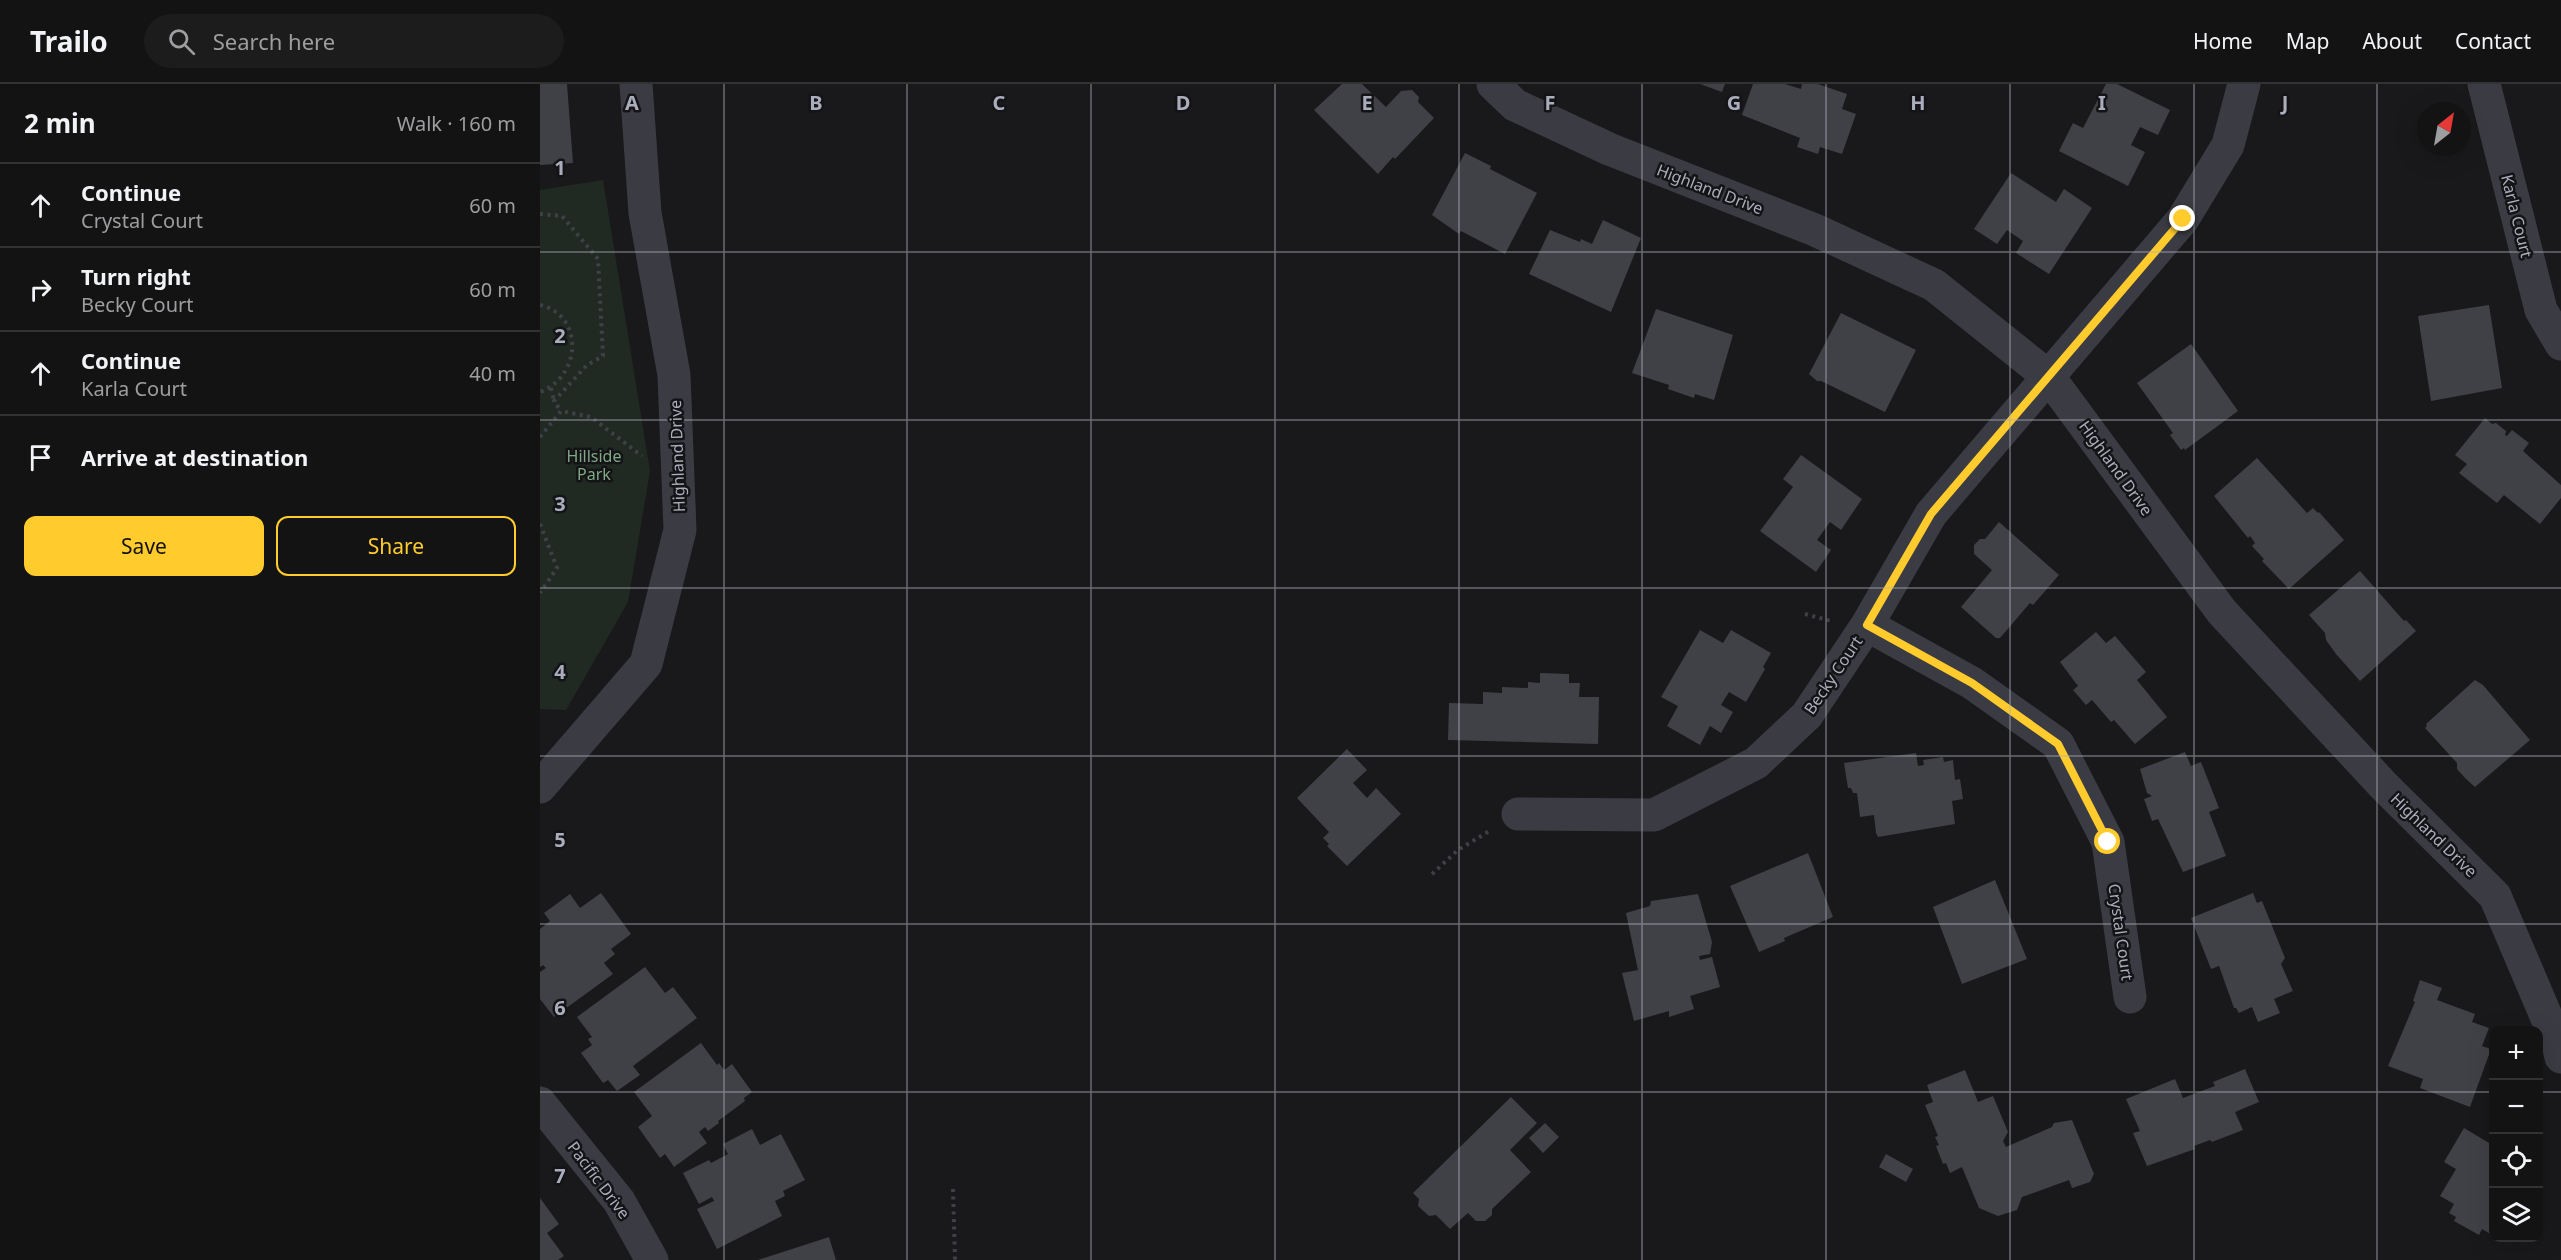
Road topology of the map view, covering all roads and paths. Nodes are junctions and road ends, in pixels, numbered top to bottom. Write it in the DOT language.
graph roads {
  1 [pos="636,84"];
  2 [pos="1493,84"];
  3 [pos="2244,84"];
  4 [pos="2484,84"];
  5 [pos="540,214"];
  6 [pos="540,305"];
  7 [pos="2561,344"];
  8 [pos="2049,377"];
  9 [pos="551,388"];
  10 [pos="540,392"];
  11 [pos="554,401"];
  12 [pos="561,411"];
  13 [pos="540,437"];
  14 [pos="678,470"];
  15 [pos="540,524"];
  16 [pos="540,593"];
  17 [pos="1805,614"];
  18 [pos="1854,624"];
  19 [pos="540,787"];
  20 [pos="1518,814"];
  21 [pos="1432,874"];
  22 [pos="2130,997"];
  23 [pos="2561,1057"];
  24 [pos="540,1103"];
  25 [pos="953,1189"];
  26 [pos="652,1260"];
  27 [pos="955,1260"];
  1 -- 14 [label="street, Highland Drive"];
  2 -- 8 [label="street, Highland Drive"];
  3 -- 8 [label="street"];
  4 -- 7 [label="street, Karla Court"];
  5 -- 11 [label="path"];
  6 -- 9 [label="path"];
  8 -- 18 [label="street, Becky Court"];
  8 -- 23 [label="street, Highland Drive"];
  9 -- 10 [label="path"];
  9 -- 11 [label="path"];
  11 -- 12 [label="path"];
  12 -- 13 [label="path"];
  12 -- 14 [label="path"];
  14 -- 19 [label="street, Highland Drive"];
  15 -- 16 [label="path"];
  17 -- 18 [label="path"];
  18 -- 20 [label="street, Becky Court"];
  18 -- 22 [label="street, Crystal Court"];
  20 -- 21 [label="path"];
  24 -- 26 [label="street, Pacific Drive"];
  25 -- 27 [label="path"];
}
